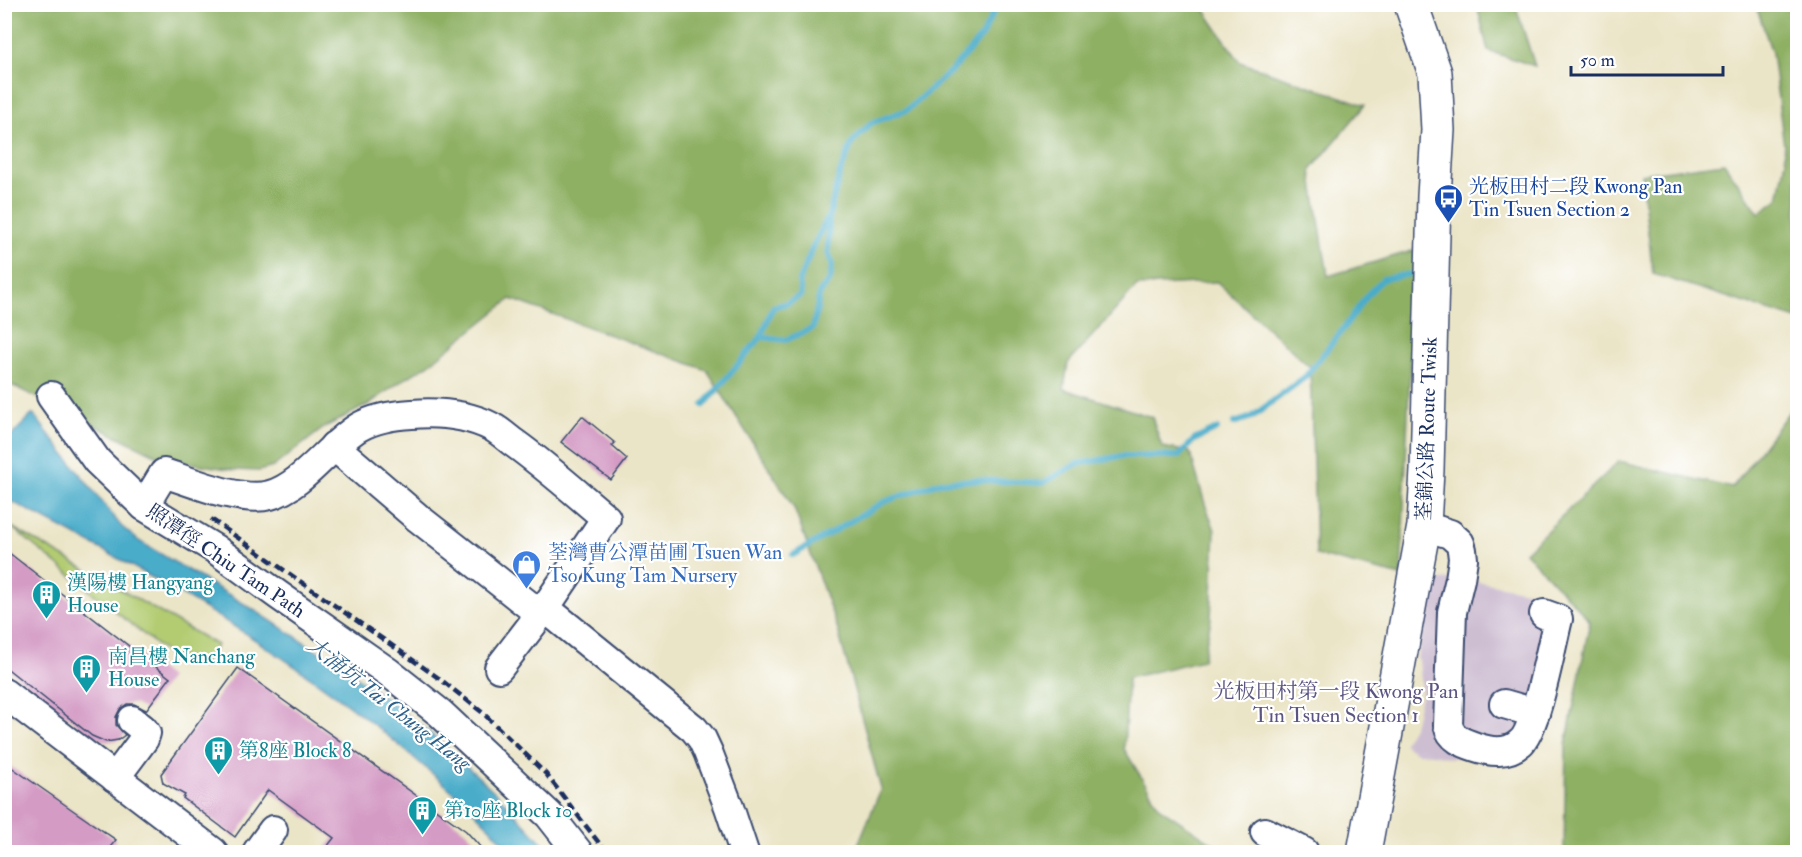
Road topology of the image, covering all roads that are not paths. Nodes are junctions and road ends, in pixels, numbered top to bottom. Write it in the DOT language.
graph roads {
  1 [pos="1412,4"];
  2 [pos="51,396"];
  3 [pos="334,446"];
  4 [pos="144,507"];
  5 [pos="1424,526"];
  6 [pos="542,611"];
  7 [pos="1545,614"];
  8 [pos="499,668"];
  9 [pos="4,693"];
  10 [pos="1504,704"];
  11 [pos="1535,713"];
  12 [pos="132,720"];
  13 [pos="115,778"];
  14 [pos="1265,832"];
  15 [pos="213,852"];
  16 [pos="579,852"];
  17 [pos="744,852"];
  18 [pos="1304,852"];
  19 [pos="1364,852"];
  1 -- 5 [label="main road, 荃錦公路 Route Twisk"];
  2 -- 4 [label="street, 照潭徑 Chiu Tam Path"];
  3 -- 4 [label="street"];
  3 -- 6 [label="street"];
  3 -- 6 [label="street"];
  4 -- 16 [label="street, 照潭徑 Chiu Tam Path"];
  5 -- 11 [label="street"];
  5 -- 19 [label="main road, 荃錦公路 Route Twisk"];
  6 -- 8 [label="street"];
  6 -- 17 [label="street"];
  7 -- 11 [label="street"];
  9 -- 13 [label="street"];
  10 -- 11 [label="street"];
  12 -- 13 [label="street"];
  13 -- 15 [label="street"];
  14 -- 18 [label="street"];
}
